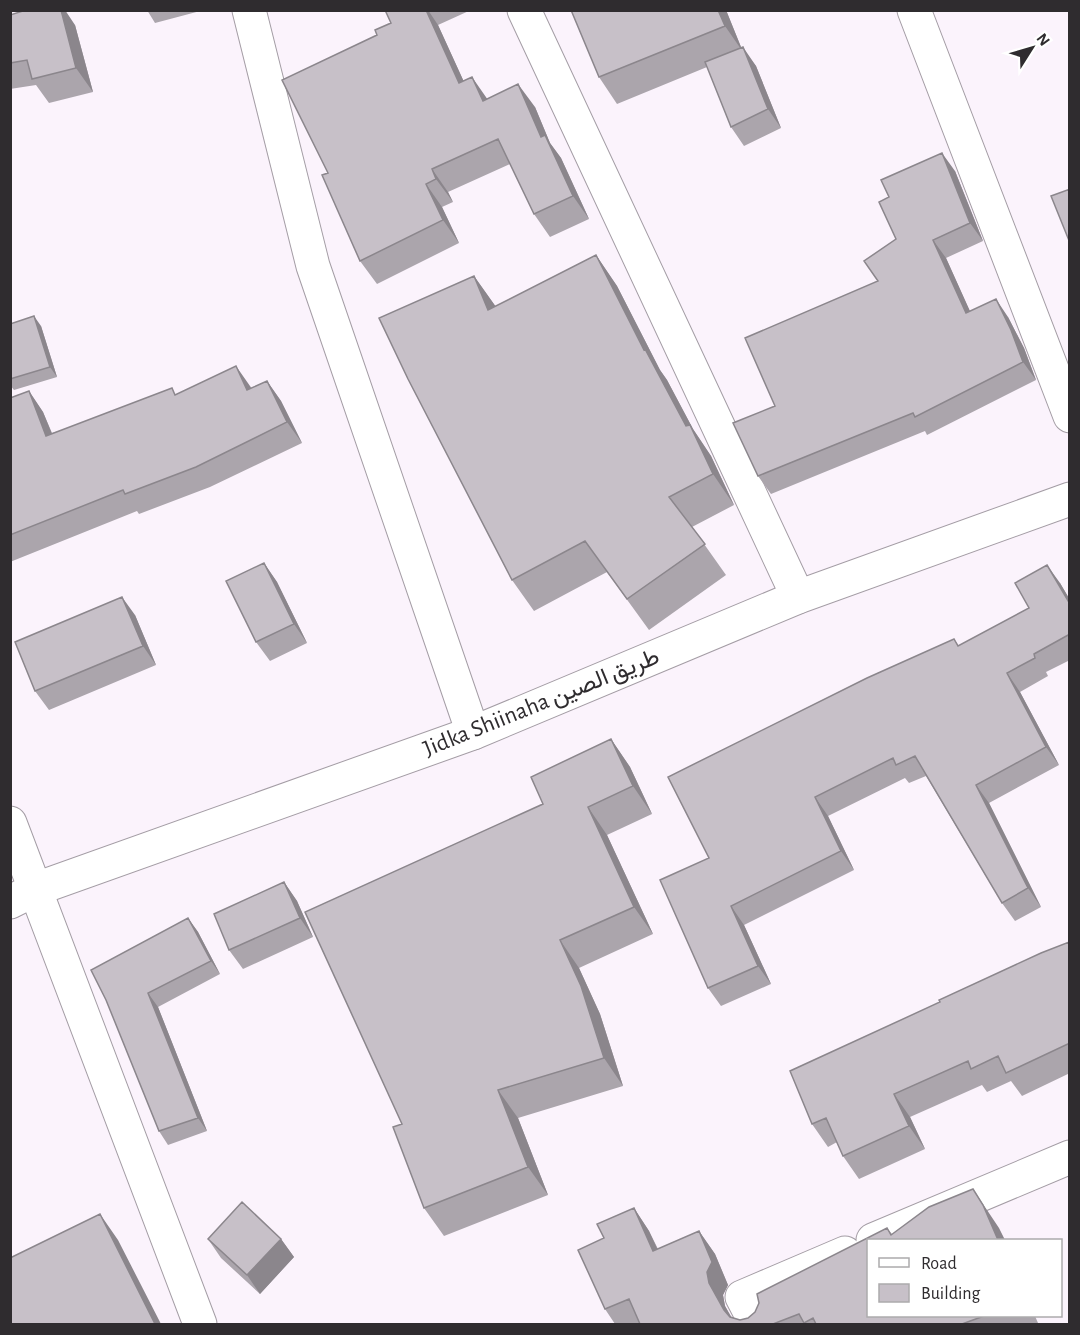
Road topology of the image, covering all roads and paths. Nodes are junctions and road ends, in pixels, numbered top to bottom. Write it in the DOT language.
graph roads {
  1 [pos="249,10"];
  2 [pos="524,10"];
  3 [pos="914,10"];
  4 [pos="1070,416"];
  5 [pos="1070,499"];
  6 [pos="798,597"];
  7 [pos="473,733"];
  8 [pos="10,823"];
  9 [pos="23,896"];
  10 [pos="1070,1156"];
  11 [pos="875,1239"];
  12 [pos="867,1242"];
  13 [pos="200,1324"];
  14 [pos="756,1324"];
  1 -- 7 [label="street"];
  2 -- 6 [label="street"];
  3 -- 4 [label="street"];
  5 -- 6 [label="street, Jidka Shiinaha طريق الصين"];
  6 -- 7 [label="street, Jidka Shiinaha طريق الصين"];
  7 -- 9 [label="street, Jidka Shiinaha طريق الصين"];
  8 -- 9 [label="street"];
  9 -- 13 [label="street"];
  10 -- 11 [label="street"];
  12 -- 14 [label="street"];
}
